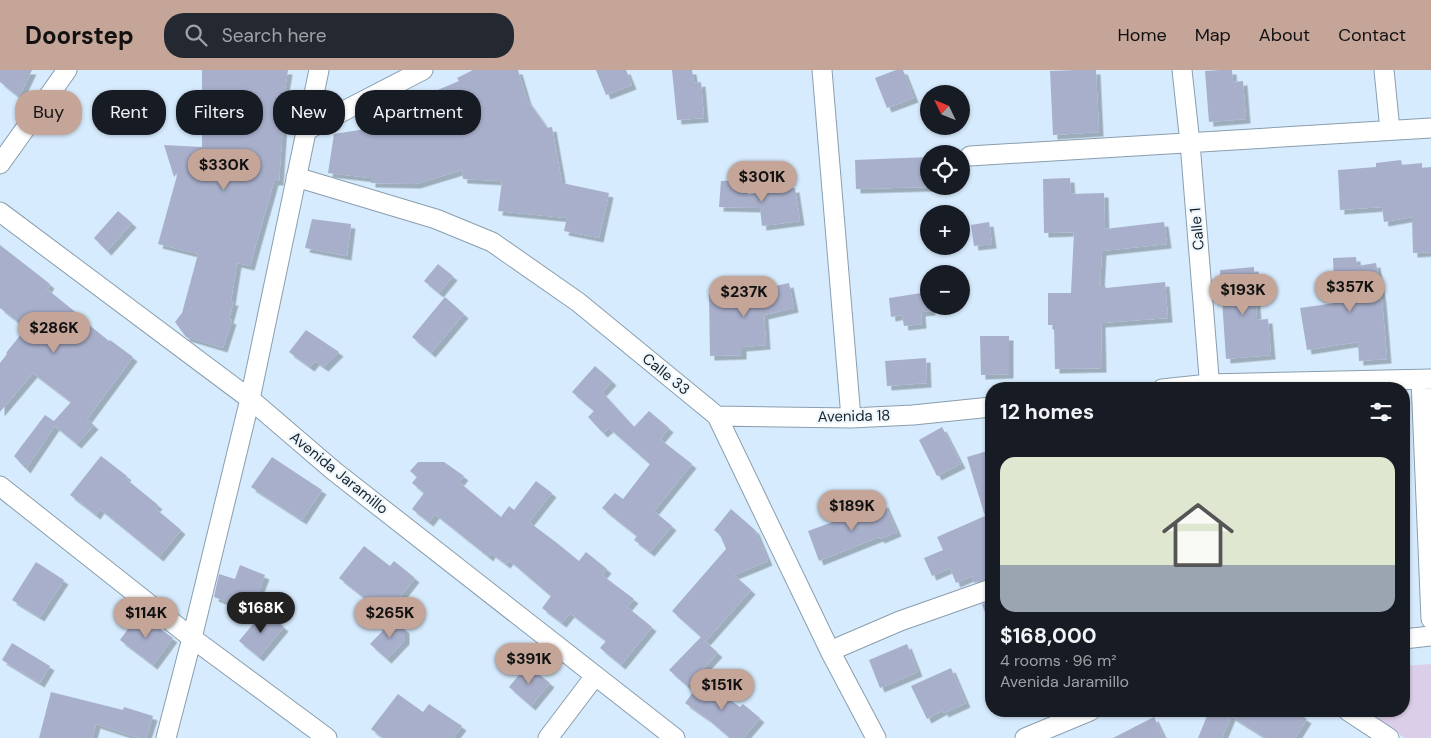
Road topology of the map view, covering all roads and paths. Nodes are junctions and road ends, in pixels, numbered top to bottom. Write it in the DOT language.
graph roads {
  1 [pos="67,70"];
  2 [pos="318,70"];
  3 [pos="423,70"];
  4 [pos="822,70"];
  5 [pos="1182,70"];
  6 [pos="1384,70"];
  7 [pos="314,90"];
  8 [pos="345,110"];
  9 [pos="1431,128"];
  10 [pos="1390,130"];
  11 [pos="304,135"];
  12 [pos="1190,143"];
  13 [pos="970,156"];
  14 [pos="0,164"];
  15 [pos="296,177"];
  16 [pos="0,212"];
  17 [pos="1426,380"];
  18 [pos="1209,382"];
  19 [pos="1354,382"];
  20 [pos="250,399"];
  21 [pos="985,408"];
  22 [pos="716,416"];
  23 [pos="851,418"];
  24 [pos="0,486"];
  25 [pos="985,591"];
  26 [pos="1431,619"];
  27 [pos="1431,636"];
  28 [pos="192,638"];
  29 [pos="1410,638"];
  30 [pos="830,651"];
  31 [pos="596,676"];
  32 [pos="1076,717"];
  33 [pos="1357,717"];
  34 [pos="166,738"];
  35 [pos="327,738"];
  36 [pos="548,738"];
  37 [pos="675,738"];
  38 [pos="876,738"];
  39 [pos="1025,738"];
  40 [pos="1389,738"];
  1 -- 14 [label="street"];
  2 -- 7 [label="street"];
  3 -- 8 [label="street"];
  4 -- 23 [label="street"];
  5 -- 12 [label="street, Calle 1"];
  6 -- 10 [label="street"];
  9 -- 10 [label="street"];
  10 -- 12 [label="street"];
  11 -- 15 [label="street"];
  12 -- 13 [label="street"];
  12 -- 18 [label="street, Calle 1"];
  15 -- 20 [label="street"];
  15 -- 22 [label="street, Calle 33"];
  16 -- 20 [label="street, Avenida Jaramillo"];
  17 -- 19 [label="street"];
  17 -- 26 [label="street"];
  20 -- 28 [label="street"];
  20 -- 31 [label="street, Avenida Jaramillo"];
  21 -- 23 [label="street, Avenida 18"];
  22 -- 23 [label="street, Avenida 18"];
  22 -- 30 [label="street, Calle 33"];
  24 -- 28 [label="street"];
  25 -- 30 [label="street"];
  27 -- 29 [label="street"];
  28 -- 34 [label="street"];
  28 -- 35 [label="street"];
  30 -- 38 [label="street, Calle 33"];
  31 -- 36 [label="street"];
  31 -- 37 [label="street, Avenida Jaramillo"];
  32 -- 39 [label="street"];
  33 -- 40 [label="street"];
}
